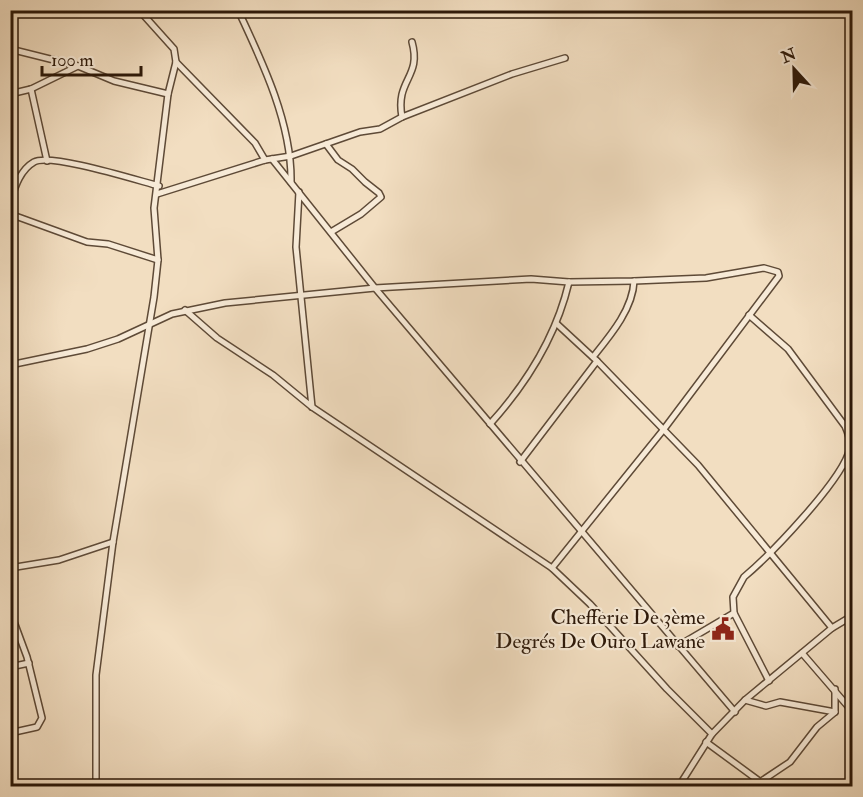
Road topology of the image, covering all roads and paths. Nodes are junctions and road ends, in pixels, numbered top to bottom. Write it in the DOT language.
graph roads {
  1 [pos="139,10"];
  2 [pos="238,10"];
  3 [pos="412,42"];
  4 [pos="10,49"];
  5 [pos="565,58"];
  6 [pos="176,62"];
  7 [pos="78,66"];
  8 [pos="31,89"];
  9 [pos="10,94"];
  10 [pos="168,94"];
  11 [pos="402,117"];
  12 [pos="326,144"];
  13 [pos="291,156"];
  14 [pos="272,159"];
  15 [pos="265,160"];
  16 [pos="47,161"];
  17 [pos="291,182"];
  18 [pos="159,186"];
  19 [pos="299,192"];
  20 [pos="157,194"];
  21 [pos="10,202"];
  22 [pos="10,214"];
  23 [pos="331,232"];
  24 [pos="158,260"];
  25 [pos="634,281"];
  26 [pos="570,282"];
  27 [pos="375,288"];
  28 [pos="300,296"];
  29 [pos="185,310"];
  30 [pos="749,315"];
  31 [pos="557,324"];
  32 [pos="148,326"];
  33 [pos="595,359"];
  34 [pos="10,365"];
  35 [pos="312,407"];
  36 [pos="490,424"];
  37 [pos="664,429"];
  38 [pos="852,458"];
  39 [pos="520,462"];
  40 [pos="843,466"];
  41 [pos="580,533"];
  42 [pos="113,543"];
  43 [pos="771,551"];
  44 [pos="10,568"];
  45 [pos="552,568"];
  46 [pos="10,611"];
  47 [pos="734,613"];
  48 [pos="852,616"];
  49 [pos="832,628"];
  50 [pos="678,646"];
  51 [pos="802,653"];
  52 [pos="29,663"];
  53 [pos="10,667"];
  54 [pos="768,681"];
  55 [pos="835,689"];
  56 [pos="745,700"];
  57 [pos="852,711"];
  58 [pos="735,712"];
  59 [pos="835,712"];
  60 [pos="10,733"];
  61 [pos="712,734"];
  62 [pos="706,742"];
  63 [pos="760,782"];
  64 [pos="96,786"];
  65 [pos="679,786"];
  66 [pos="766,786"];
  1 -- 6 [label="street"];
  2 -- 13 [label="street"];
  3 -- 11 [label="street"];
  4 -- 7 [label="street"];
  5 -- 11 [label="street"];
  6 -- 10 [label="street"];
  6 -- 15 [label="street"];
  7 -- 8 [label="street"];
  7 -- 10 [label="street"];
  8 -- 9 [label="street"];
  8 -- 16 [label="street"];
  10 -- 18 [label="street"];
  11 -- 12 [label="street"];
  12 -- 13 [label="street"];
  12 -- 23 [label="street"];
  13 -- 14 [label="street"];
  13 -- 17 [label="street"];
  14 -- 15 [label="street"];
  14 -- 17 [label="street"];
  15 -- 20 [label="street"];
  16 -- 18 [label="street"];
  16 -- 21 [label="street"];
  17 -- 19 [label="street"];
  18 -- 20 [label="street"];
  19 -- 23 [label="street"];
  19 -- 28 [label="street"];
  20 -- 24 [label="street"];
  22 -- 24 [label="street"];
  23 -- 27 [label="street"];
  24 -- 32 [label="street"];
  25 -- 26 [label="street"];
  25 -- 30 [label="street"];
  25 -- 33 [label="street"];
  26 -- 27 [label="street"];
  26 -- 31 [label="street"];
  27 -- 28 [label="street"];
  27 -- 36 [label="street"];
  28 -- 29 [label="street"];
  28 -- 35 [label="street"];
  29 -- 32 [label="street"];
  29 -- 35 [label="street"];
  30 -- 37 [label="street"];
  30 -- 40 [label="street"];
  31 -- 33 [label="street"];
  31 -- 36 [label="street"];
  32 -- 34 [label="street"];
  32 -- 42 [label="street"];
  33 -- 37 [label="street"];
  33 -- 39 [label="street"];
  35 -- 45 [label="street"];
  36 -- 39 [label="street"];
  37 -- 41 [label="street"];
  37 -- 43 [label="street"];
  38 -- 40 [label="street"];
  39 -- 41 [label="street"];
  40 -- 43 [label="street"];
  41 -- 45 [label="street"];
  41 -- 50 [label="street"];
  42 -- 44 [label="street"];
  42 -- 64 [label="street"];
  43 -- 47 [label="street"];
  43 -- 49 [label="street"];
  45 -- 61 [label="street"];
  46 -- 52 [label="street"];
  47 -- 50 [label="street"];
  47 -- 54 [label="street"];
  48 -- 49 [label="street"];
  49 -- 51 [label="street"];
  50 -- 58 [label="street"];
  51 -- 54 [label="street"];
  51 -- 55 [label="street"];
  52 -- 53 [label="street"];
  52 -- 60 [label="street"];
  54 -- 56 [label="street"];
  55 -- 57 [label="street"];
  55 -- 59 [label="street"];
  56 -- 58 [label="street"];
  56 -- 59 [label="street"];
  58 -- 61 [label="street"];
  59 -- 63 [label="street"];
  61 -- 62 [label="street"];
  62 -- 63 [label="street"];
  62 -- 65 [label="street"];
  63 -- 66 [label="street"];
}
